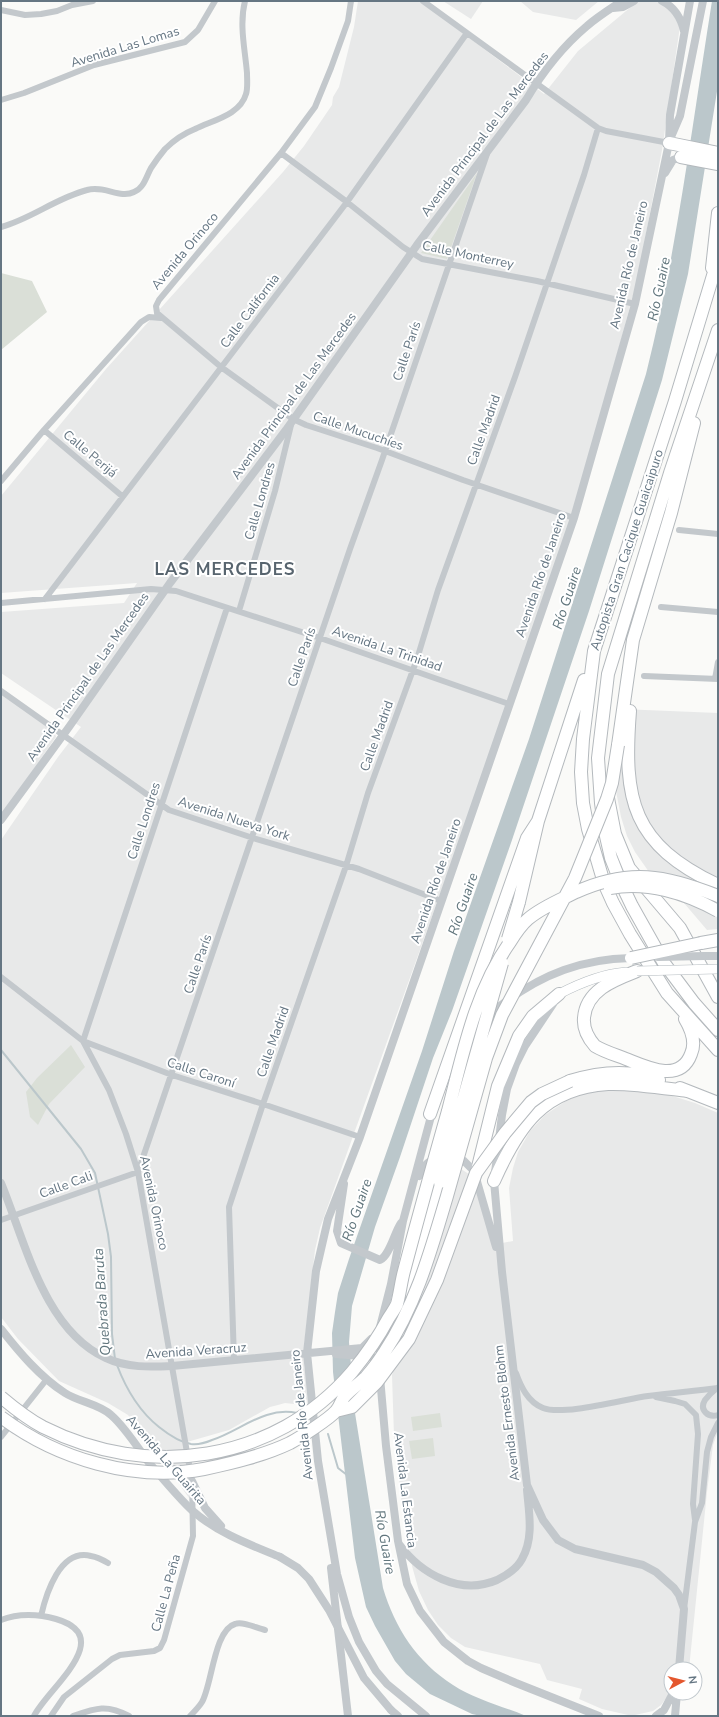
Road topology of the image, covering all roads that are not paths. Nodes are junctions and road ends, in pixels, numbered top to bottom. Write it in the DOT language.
graph roads {
  1 [pos="93,1"];
  2 [pos="215,1"];
  3 [pos="246,1"];
  4 [pos="350,1"];
  5 [pos="423,1"];
  6 [pos="622,1"];
  7 [pos="634,1"];
  8 [pos="662,1"];
  9 [pos="690,1"];
  10 [pos="702,1"];
  11 [pos="611,8"];
  12 [pos="1,10"];
  13 [pos="466,33"];
  14 [pos="684,34"];
  15 [pos="536,83"];
  16 [pos="1,100"];
  17 [pos="598,128"];
  18 [pos="669,143"];
  19 [pos="488,149"];
  20 [pos="681,151"];
  21 [pos="281,153"];
  22 [pos="718,153"];
  23 [pos="718,164"];
  24 [pos="660,180"];
  25 [pos="347,202"];
  26 [pos="718,213"];
  27 [pos="1,227"];
  28 [pos="412,254"];
  29 [pos="718,259"];
  30 [pos="449,264"];
  31 [pos="546,283"];
  32 [pos="710,289"];
  33 [pos="635,304"];
  34 [pos="161,318"];
  35 [pos="718,331"];
  36 [pos="221,367"];
  37 [pos="293,419"];
  38 [pos="44,430"];
  39 [pos="385,451"];
  40 [pos="1,481"];
  41 [pos="476,484"];
  42 [pos="122,496"];
  43 [pos="574,518"];
  44 [pos="679,530"];
  45 [pos="718,534"];
  46 [pos="165,589"];
  47 [pos="45,599"];
  48 [pos="1,603"];
  49 [pos="661,607"];
  50 [pos="227,608"];
  51 [pos="238,611"];
  52 [pos="718,612"];
  53 [pos="320,638"];
  54 [pos="619,641"];
  55 [pos="594,651"];
  56 [pos="718,662"];
  57 [pos="413,669"];
  58 [pos="644,676"];
  59 [pos="716,679"];
  60 [pos="1,691"];
  61 [pos="509,704"];
  62 [pos="63,735"];
  63 [pos="624,745"];
  64 [pos="162,805"];
  65 [pos="1,820"];
  66 [pos="538,821"];
  67 [pos="253,838"];
  68 [pos="346,866"];
  69 [pos="718,885"];
  70 [pos="718,896"];
  71 [pos="441,901"];
  72 [pos="718,912"];
  73 [pos="528,919"];
  74 [pos="718,940"];
  75 [pos="718,956"];
  76 [pos="632,958"];
  77 [pos="718,969"];
  78 [pos="637,971"];
  79 [pos="1,978"];
  80 [pos="667,993"];
  81 [pos="559,994"];
  82 [pos="718,997"];
  83 [pos="718,1030"];
  84 [pos="83,1041"];
  85 [pos="718,1050"];
  86 [pos="172,1075"];
  87 [pos="687,1091"];
  88 [pos="718,1103"];
  89 [pos="263,1104"];
  90 [pos="430,1114"];
  91 [pos="360,1137"];
  92 [pos="138,1172"];
  93 [pos="476,1173"];
  94 [pos="344,1179"];
  95 [pos="494,1181"];
  96 [pos="1,1183"];
  97 [pos="408,1205"];
  98 [pos="14,1215"];
  99 [pos="1,1220"];
  100 [pos="403,1221"];
  101 [pos="502,1267"];
  102 [pos="397,1304"];
  103 [pos="380,1327"];
  104 [pos="1,1329"];
  105 [pos="362,1351"];
  106 [pos="307,1353"];
  107 [pos="234,1360"];
  108 [pos="172,1366"];
  109 [pos="513,1368"];
  110 [pos="380,1372"];
  111 [pos="47,1379"];
  112 [pos="717,1388"];
  113 [pos="647,1396"];
  114 [pos="1,1397"];
  115 [pos="336,1411"];
  116 [pos="718,1415"];
  117 [pos="1,1417"];
  118 [pos="718,1423"];
  119 [pos="1,1437"];
  120 [pos="192,1481"];
  121 [pos="527,1485"];
  122 [pos="193,1512"];
  123 [pos="326,1513"];
  124 [pos="695,1522"];
  125 [pos="230,1535"];
  126 [pos="398,1542"];
  127 [pos="108,1563"];
  128 [pos="684,1609"];
  129 [pos="42,1616"];
  130 [pos="1,1620"];
  131 [pos="264,1630"];
  132 [pos="680,1661"];
  133 [pos="669,1701"];
  134 [pos="676,1701"];
  135 [pos="392,1713"];
  136 [pos="34,1716"];
  137 [pos="51,1716"];
  138 [pos="73,1716"];
  139 [pos="129,1716"];
  140 [pos="190,1716"];
  141 [pos="348,1716"];
  142 [pos="398,1716"];
  143 [pos="426,1716"];
  144 [pos="599,1716"];
  145 [pos="656,1716"];
  146 [pos="675,1716"];
  1 -- 12 [label="street"];
  2 -- 16 [label="street, Avenida Las Lomas"];
  3 -- 27 [label="street"];
  4 -- 21 [label="street, Avenida Orinoco"];
  5 -- 13 [label="street"];
  6 -- 11 [label="street, Avenida Principal de Las Mercedes"];
  7 -- 11 [label="street"];
  8 -- 14 [label="street"];
  9 -- 14 [label="street, Avenida Río de Janeiro"];
  10 -- 18 [label="street"];
  11 -- 15 [label="street, Avenida Principal de Las Mercedes"];
  13 -- 15 [label="street"];
  13 -- 25 [label="street, Calle California"];
  14 -- 18 [label="street, Avenida Río de Janeiro"];
  15 -- 17 [label="street"];
  15 -- 19 [label="street, Avenida Principal de Las Mercedes"];
  17 -- 18 [label="street"];
  17 -- 31 [label="street, Calle Madrid"];
  18 -- 20 [label="highway"];
  18 -- 24 [label="street, Avenida Río de Janeiro"];
  19 -- 28 [label="street, Avenida Principal de Las Mercedes"];
  19 -- 30 [label="street, Calle París"];
  20 -- 22 [label="highway"];
  20 -- 23 [label="highway"];
  20 -- 24 [label="street"];
  21 -- 25 [label="street, Calle Monterrey"];
  21 -- 34 [label="street, Avenida Orinoco"];
  24 -- 33 [label="street, Avenida Río de Janeiro"];
  25 -- 28 [label="street, Calle Monterrey"];
  25 -- 36 [label="street, Calle California"];
  26 -- 32 [label="highway"];
  28 -- 30 [label="street, Calle Monterrey"];
  28 -- 37 [label="street, Avenida Principal de Las Mercedes"];
  29 -- 32 [label="highway, Autopista Gran Cacique Guaicaipuro"];
  30 -- 31 [label="street, Calle Monterrey"];
  30 -- 39 [label="street, Calle París"];
  31 -- 33 [label="street, Calle Monterrey"];
  31 -- 41 [label="street, Calle Madrid"];
  32 -- 55 [label="highway, Autopista Gran Cacique Guaicaipuro"];
  33 -- 43 [label="street, Avenida Río de Janeiro"];
  34 -- 36 [label="street, Calle Mucuchíes"];
  34 -- 38 [label="street"];
  35 -- 54 [label="highway, Autopista Gran Cacique Guaicaipuro"];
  35 -- 63 [label="highway"];
  36 -- 37 [label="street, Calle Mucuchíes"];
  36 -- 42 [label="street, Calle California"];
  37 -- 39 [label="street, Calle Mucuchíes"];
  37 -- 46 [label="street, Avenida Principal de Las Mercedes"];
  37 -- 51 [label="street, Calle Londres"];
  38 -- 40 [label="street"];
  38 -- 42 [label="street, Calle Perijá"];
  39 -- 41 [label="street, Calle Mucuchíes"];
  39 -- 53 [label="street, Calle París"];
  41 -- 43 [label="street, Calle Mucuchíes"];
  41 -- 57 [label="street, Calle Madrid"];
  42 -- 47 [label="street, Calle California"];
  43 -- 61 [label="street, Avenida Río de Janeiro"];
  44 -- 45 [label="street"];
  46 -- 47 [label="street, Avenida La Trinidad"];
  46 -- 50 [label="street, Avenida La Trinidad"];
  46 -- 62 [label="street, Avenida Principal de Las Mercedes"];
  47 -- 48 [label="street, Avenida La Trinidad"];
  49 -- 52 [label="street"];
  50 -- 51 [label="street, Avenida La Trinidad"];
  50 -- 64 [label="street, Calle Londres"];
  51 -- 53 [label="street, Avenida La Trinidad"];
  53 -- 57 [label="street, Avenida La Trinidad"];
  53 -- 67 [label="street, Calle París"];
  54 -- 82 [label="highway"];
  54 -- 83 [label="highway, Autopista Gran Cacique Guaicaipuro"];
  55 -- 66 [label="highway"];
  55 -- 80 [label="highway, Autopista Gran Cacique Guaicaipuro"];
  56 -- 59 [label="street"];
  57 -- 61 [label="street, Avenida La Trinidad"];
  57 -- 68 [label="street, Calle Madrid"];
  58 -- 59 [label="street"];
  60 -- 62 [label="street, Avenida Nueva York"];
  61 -- 71 [label="street, Avenida Río de Janeiro"];
  62 -- 64 [label="street, Avenida Nueva York"];
  62 -- 65 [label="street, Avenida Principal de Las Mercedes"];
  63 -- 69 [label="highway"];
  63 -- 115 [label="highway, bridge"];
  64 -- 67 [label="street, Avenida Nueva York"];
  64 -- 84 [label="street, Calle Londres"];
  66 -- 90 [label="highway"];
  66 -- 102 [label="highway, bridge"];
  67 -- 68 [label="street, Avenida Nueva York"];
  67 -- 86 [label="street, Calle París"];
  68 -- 71 [label="street, Avenida Nueva York"];
  68 -- 89 [label="street, Calle Madrid"];
  70 -- 73 [label="highway, bridge"];
  71 -- 91 [label="street, Avenida Río de Janeiro"];
  72 -- 73 [label="highway, bridge"];
  73 -- 102 [label="highway, bridge"];
  74 -- 76 [label="highway, bridge"];
  75 -- 76 [label="street, Avenida La Estancia, bridge"];
  76 -- 90 [label="street, Avenida La Estancia"];
  77 -- 78 [label="main road, bridge"];
  78 -- 80 [label="highway"];
  78 -- 81 [label="main road"];
  79 -- 84 [label="street, Avenida Orinoco"];
  80 -- 85 [label="highway, Autopista Gran Cacique Guaicaipuro"];
  81 -- 93 [label="highway"];
  81 -- 95 [label="street"];
  84 -- 86 [label="street, Calle Caroní"];
  84 -- 92 [label="street, Avenida Orinoco"];
  86 -- 89 [label="street, Calle Caroní"];
  86 -- 92 [label="street, Calle París"];
  87 -- 88 [label="highway"];
  87 -- 93 [label="highway, bridge"];
  87 -- 95 [label="highway"];
  89 -- 91 [label="street, Calle Caroní"];
  89 -- 107 [label="street, Calle Madrid"];
  90 -- 97 [label="street, Avenida La Estancia"];
  91 -- 94 [label="street, Avenida Río de Janeiro"];
  92 -- 98 [label="street, Calle Cali"];
  92 -- 108 [label="street, Avenida Orinoco"];
  93 -- 115 [label="highway, bridge"];
  94 -- 100 [label="street"];
  94 -- 106 [label="street, Avenida Río de Janeiro"];
  95 -- 101 [label="street"];
  96 -- 98 [label="street, Avenida Veracruz"];
  97 -- 100 [label="street, Avenida La Estancia"];
  97 -- 101 [label="street"];
  98 -- 99 [label="street, Calle Cali"];
  98 -- 108 [label="street, Avenida Veracruz"];
  100 -- 103 [label="street, Avenida La Estancia"];
  101 -- 109 [label="street, Avenida Ernesto Blohm"];
  102 -- 114 [label="highway, bridge"];
  103 -- 105 [label="street"];
  103 -- 110 [label="street, Avenida La Estancia"];
  104 -- 111 [label="street, Avenida La Guairita"];
  105 -- 106 [label="street"];
  105 -- 106 [label="street"];
  105 -- 110 [label="street"];
  106 -- 107 [label="street, Avenida Veracruz"];
  106 -- 123 [label="street, Avenida Río de Janeiro"];
  107 -- 108 [label="street, Avenida Veracruz"];
  108 -- 120 [label="street, Avenida Orinoco, bridge"];
  109 -- 113 [label="street"];
  109 -- 121 [label="street, Avenida Ernesto Blohm"];
  110 -- 126 [label="street, Avenida La Estancia"];
  111 -- 119 [label="street"];
  111 -- 122 [label="street, Avenida La Guairita"];
  112 -- 113 [label="street"];
  112 -- 116 [label="street"];
  113 -- 124 [label="street"];
  115 -- 117 [label="highway, bridge"];
  118 -- 124 [label="street"];
  120 -- 122 [label="street, Calle La Peña"];
  120 -- 125 [label="street"];
  121 -- 126 [label="street"];
  121 -- 128 [label="street, Avenida Ernesto Blohm"];
  122 -- 125 [label="street, Avenida La Guairita"];
  122 -- 137 [label="street, Calle La Peña"];
  123 -- 141 [label="street"];
  123 -- 143 [label="street, Avenida Río de Janeiro"];
  124 -- 128 [label="street"];
  125 -- 135 [label="street, Avenida La Guairita, bridge"];
  126 -- 144 [label="street, Avenida La Estancia"];
  127 -- 129 [label="street"];
  128 -- 132 [label="street"];
  129 -- 130 [label="street"];
  129 -- 136 [label="street"];
  131 -- 140 [label="street"];
  133 -- 145 [label="street"];
  134 -- 146 [label="street"];
  135 -- 142 [label="street, Avenida La Guairita"];
  138 -- 139 [label="street"];
}
